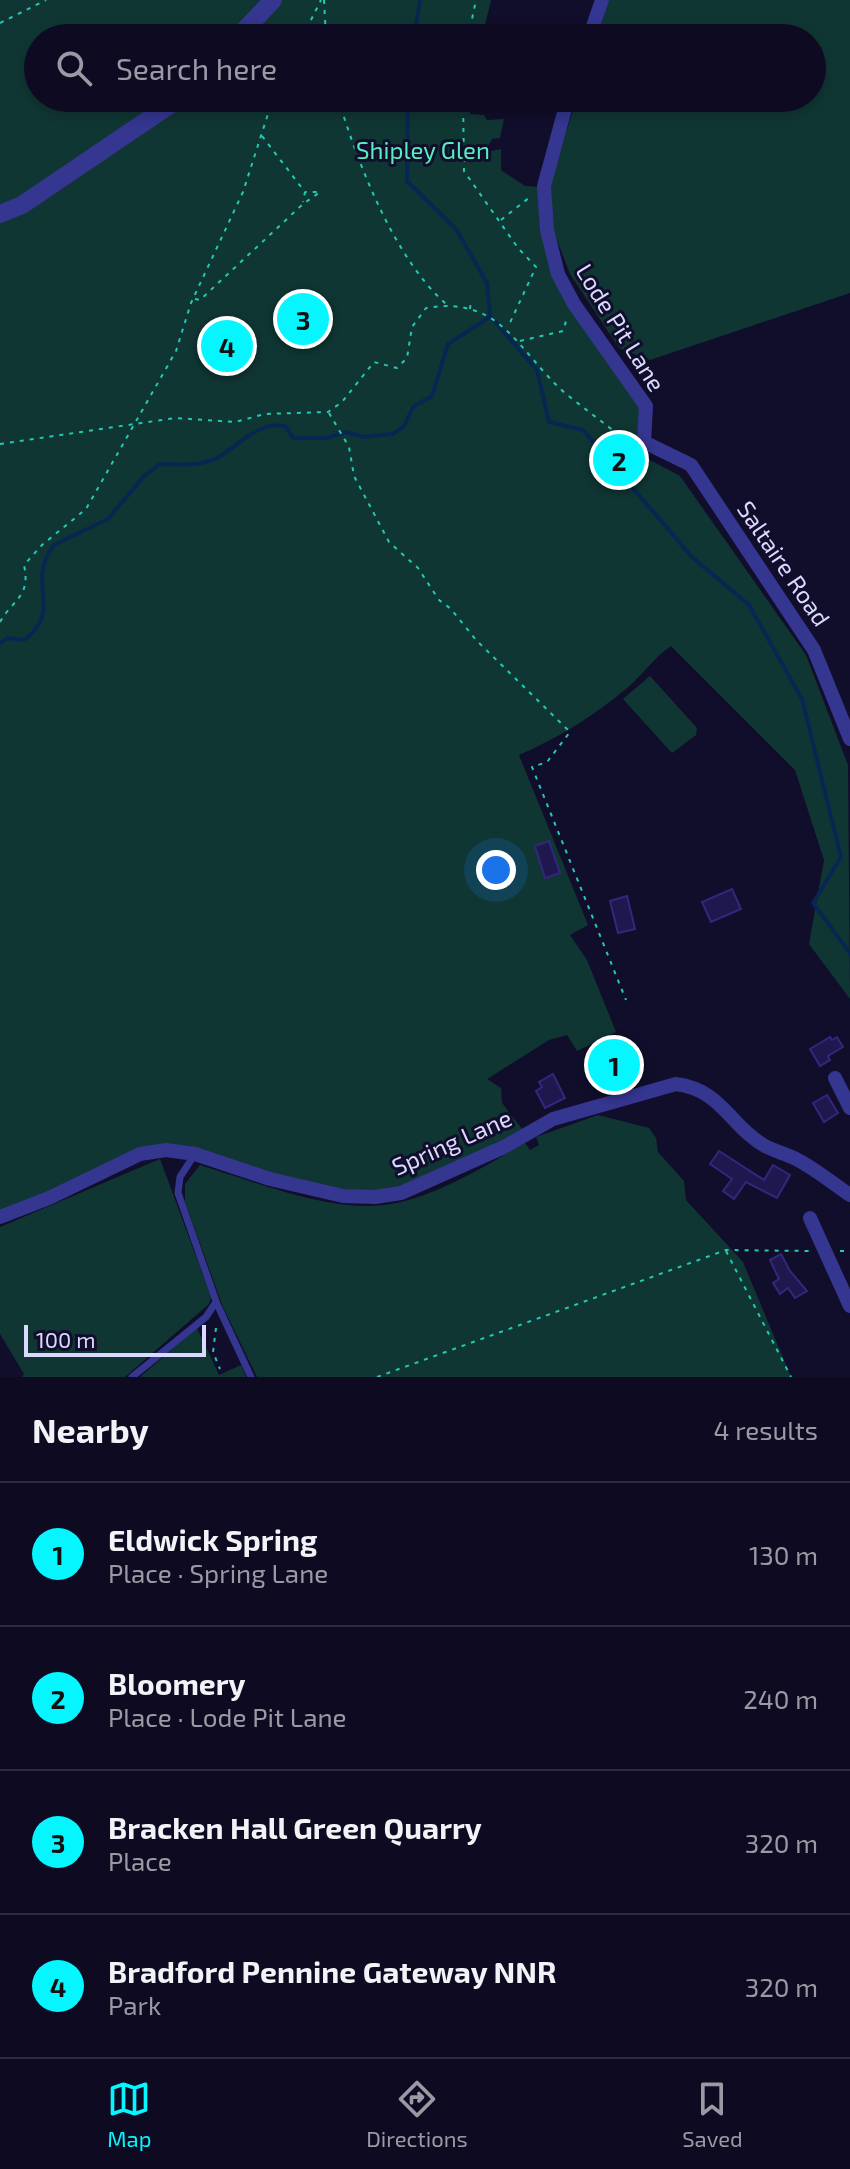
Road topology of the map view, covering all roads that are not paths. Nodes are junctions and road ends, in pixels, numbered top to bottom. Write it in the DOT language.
graph roads {
  1 [pos="273,0"];
  2 [pos="602,0"];
  3 [pos="250,24"];
  4 [pos="594,24"];
  5 [pos="159,112"];
  6 [pos="564,112"];
  7 [pos="0,214"];
  8 [pos="644,442"];
  9 [pos="850,739"];
  10 [pos="835,1078"];
  11 [pos="850,1108"];
  12 [pos="195,1154"];
  13 [pos="850,1195"];
  14 [pos="0,1217"];
  15 [pos="810,1218"];
  16 [pos="216,1302"];
  17 [pos="850,1306"];
  18 [pos="132,1377"];
  19 [pos="251,1377"];
  1 -- 3 [label="street"];
  2 -- 4 [label="street"];
  5 -- 7 [label="street"];
  6 -- 8 [label="street, Lode Pit Lane"];
  8 -- 9 [label="street, Saltaire Road"];
  10 -- 11 [label="street"];
  12 -- 13 [label="street, Spring Lane"];
  12 -- 14 [label="street, Spring Lane"];
  12 -- 16 [label="lane"];
  15 -- 17 [label="street"];
  16 -- 18 [label="lane"];
  16 -- 19 [label="lane"];
}
